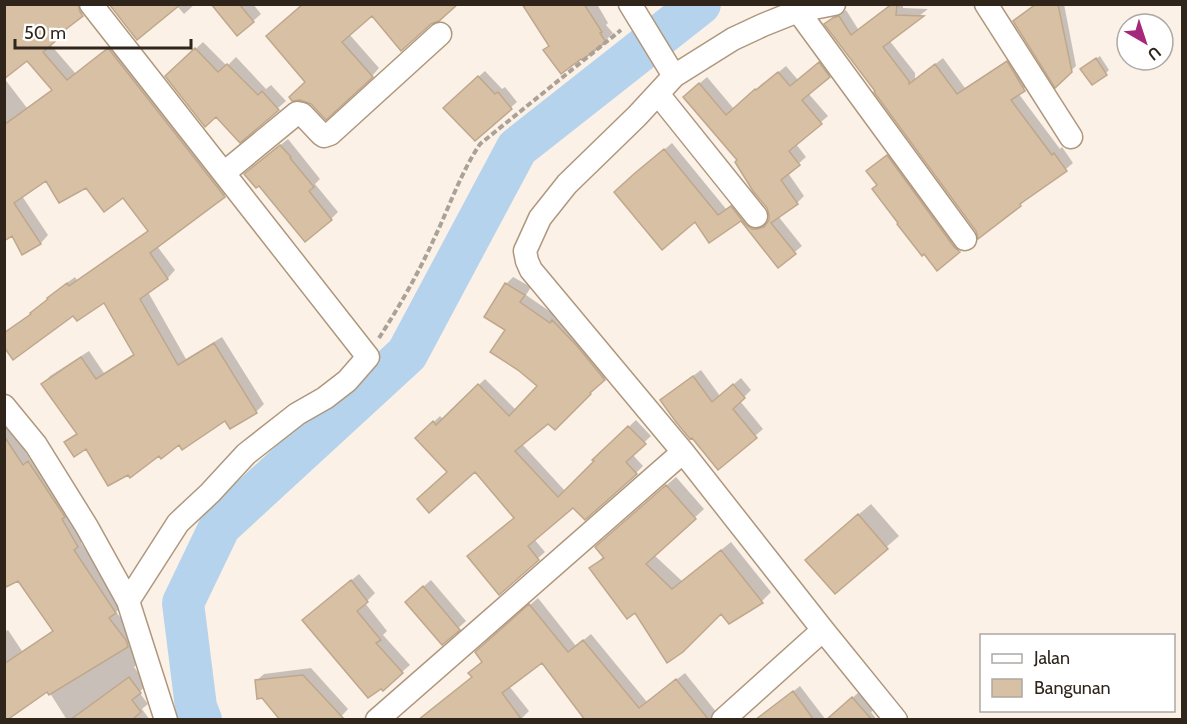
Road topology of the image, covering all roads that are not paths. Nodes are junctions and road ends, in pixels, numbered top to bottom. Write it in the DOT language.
graph roads {
  1 [pos="91,4"];
  2 [pos="834,4"];
  3 [pos="986,4"];
  4 [pos="798,11"];
  5 [pos="638,12"];
  6 [pos="440,34"];
  7 [pos="671,71"];
  8 [pos="658,94"];
  9 [pos="1071,137"];
  10 [pos="224,173"];
  11 [pos="756,216"];
  12 [pos="965,239"];
  13 [pos="4,406"];
  14 [pos="683,452"];
  15 [pos="128,601"];
  16 [pos="823,630"];
  17 [pos="166,720"];
  18 [pos="377,720"];
  19 [pos="723,720"];
  20 [pos="896,720"];
  1 -- 10 [label="street"];
  2 -- 4 [label="street"];
  3 -- 9 [label="street"];
  4 -- 7 [label="street"];
  4 -- 12 [label="street"];
  5 -- 7 [label="street"];
  6 -- 10 [label="street"];
  7 -- 8 [label="street"];
  8 -- 11 [label="street"];
  8 -- 14 [label="street"];
  10 -- 15 [label="street"];
  13 -- 15 [label="street"];
  14 -- 16 [label="street"];
  14 -- 18 [label="street"];
  15 -- 17 [label="street"];
  16 -- 19 [label="street"];
  16 -- 20 [label="street"];
}
